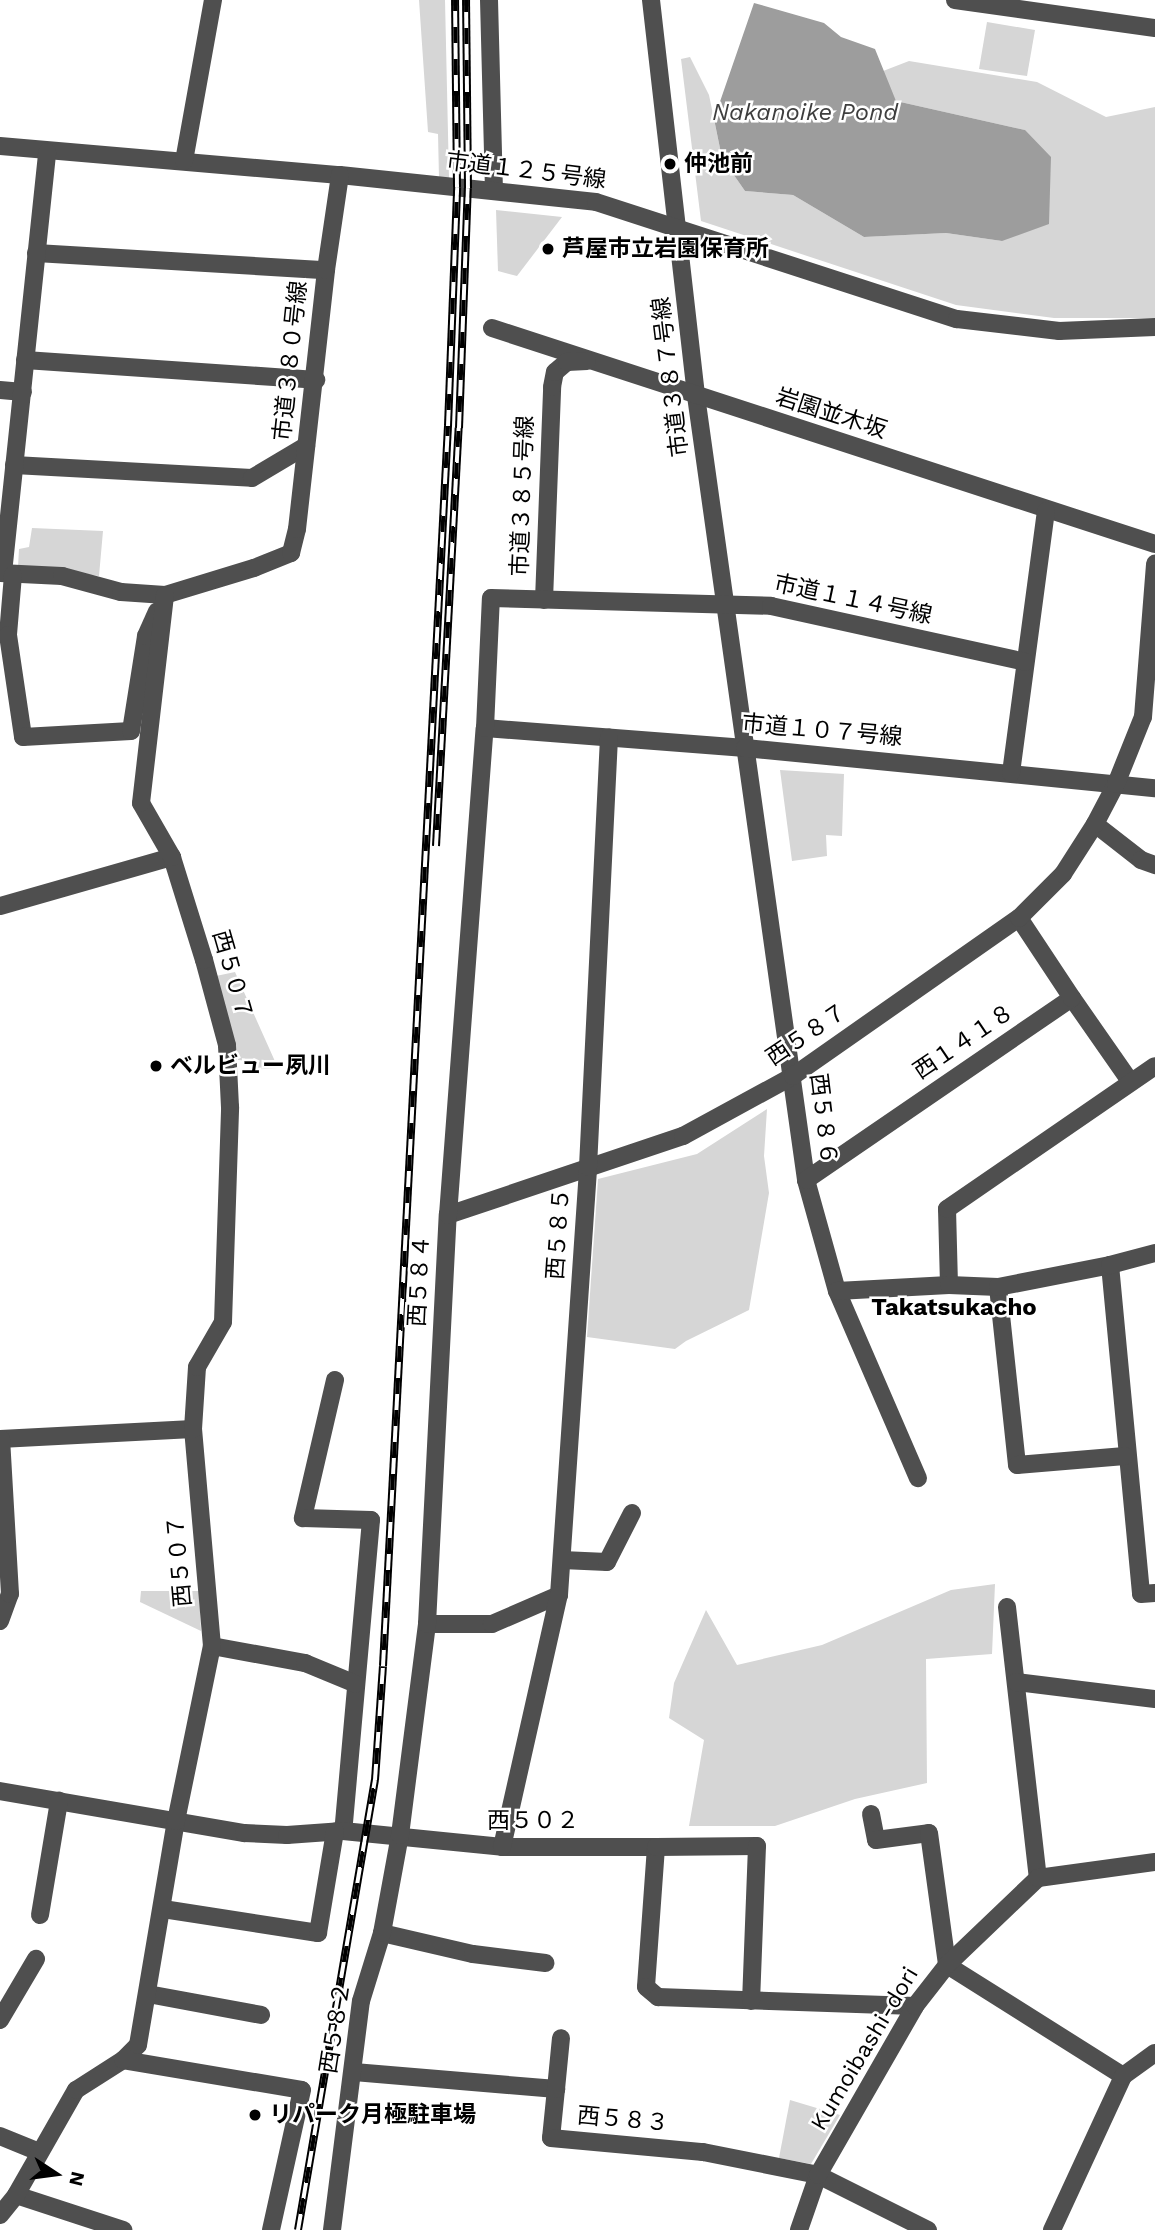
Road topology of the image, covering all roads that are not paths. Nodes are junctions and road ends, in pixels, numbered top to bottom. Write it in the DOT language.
graph roads {
  1 [pos="213,0"];
  2 [pos="489,0"];
  3 [pos="651,0"];
  4 [pos="955,0"];
  5 [pos="1155,29"];
  6 [pos="0,146"];
  7 [pos="47,152"];
  8 [pos="184,161"];
  9 [pos="340,175"];
  10 [pos="494,191"];
  11 [pos="679,231"];
  12 [pos="36,253"];
  13 [pos="326,270"];
  14 [pos="1155,327"];
  15 [pos="492,328"];
  16 [pos="25,360"];
  17 [pos="587,360"];
  18 [pos="316,380"];
  19 [pos="0,390"];
  20 [pos="23,392"];
  21 [pos="696,396"];
  22 [pos="306,446"];
  23 [pos="14,465"];
  24 [pos="1046,511"];
  25 [pos="1155,544"];
  26 [pos="1155,564"];
  27 [pos="5,574"];
  28 [pos="165,595"];
  29 [pos="544,600"];
  30 [pos="727,606"];
  31 [pos="1025,662"];
  32 [pos="485,728"];
  33 [pos="609,738"];
  34 [pos="745,748"];
  35 [pos="1011,773"];
  36 [pos="1116,784"];
  37 [pos="1155,788"];
  38 [pos="1095,824"];
  39 [pos="172,857"];
  40 [pos="1155,865"];
  41 [pos="0,906"];
  42 [pos="1019,918"];
  43 [pos="1072,998"];
  44 [pos="1155,1066"];
  45 [pos="793,1076"];
  46 [pos="1130,1081"];
  47 [pos="588,1167"];
  48 [pos="806,1180"];
  49 [pos="448,1215"];
  50 [pos="1155,1252"];
  51 [pos="1110,1265"];
  52 [pos="949,1285"];
  53 [pos="998,1287"];
  54 [pos="837,1291"];
  55 [pos="335,1380"];
  56 [pos="193,1429"];
  57 [pos="1,1439"];
  58 [pos="1125,1456"];
  59 [pos="918,1478"];
  60 [pos="632,1513"];
  61 [pos="562,1560"];
  62 [pos="1155,1593"];
  63 [pos="559,1595"];
  64 [pos="1007,1607"];
  65 [pos="0,1621"];
  66 [pos="426,1624"];
  67 [pos="212,1646"];
  68 [pos="1016,1682"];
  69 [pos="356,1684"];
  70 [pos="1155,1699"];
  71 [pos="0,1791"];
  72 [pos="59,1801"];
  73 [pos="871,1814"];
  74 [pos="176,1821"];
  75 [pos="339,1831"];
  76 [pos="400,1836"];
  77 [pos="502,1847"];
  78 [pos="656,1847"];
  79 [pos="1155,1862"];
  80 [pos="1038,1878"];
  81 [pos="163,1909"];
  82 [pos="40,1915"];
  83 [pos="382,1933"];
  84 [pos="36,1959"];
  85 [pos="545,1963"];
  86 [pos="947,1965"];
  87 [pos="148,1994"];
  88 [pos="751,2001"];
  89 [pos="915,2007"];
  90 [pos="2,2012"];
  91 [pos="261,2015"];
  92 [pos="561,2039"];
  93 [pos="1155,2053"];
  94 [pos="123,2060"];
  95 [pos="354,2071"];
  96 [pos="1123,2076"];
  97 [pos="556,2089"];
  98 [pos="0,2136"];
  99 [pos="38,2152"];
  100 [pos="818,2175"];
  101 [pos="16,2195"];
  102 [pos="0,2215"];
  103 [pos="123,2230"];
  104 [pos="271,2230"];
  105 [pos="332,2230"];
  106 [pos="799,2230"];
  107 [pos="928,2230"];
  108 [pos="1052,2230"];
  1 -- 8 [label="street"];
  2 -- 10 [label="street"];
  3 -- 11 [label="street, 市道３８７号線"];
  4 -- 5 [label="street"];
  6 -- 7 [label="street, 市道１２５号線"];
  7 -- 8 [label="street, 市道１２５号線"];
  7 -- 12 [label="street"];
  8 -- 9 [label="street, 市道１２５号線"];
  9 -- 10 [label="street, 市道１２５号線"];
  9 -- 13 [label="street, 市道３８０号線"];
  10 -- 11 [label="street, 市道１２５号線"];
  11 -- 14 [label="street, 市道１２５号線"];
  11 -- 21 [label="street, 市道３８７号線"];
  12 -- 13 [label="street"];
  12 -- 16 [label="street"];
  13 -- 18 [label="street, 市道３８０号線"];
  15 -- 17 [label="street, 岩園並木坂"];
  16 -- 18 [label="street"];
  16 -- 20 [label="street"];
  17 -- 21 [label="street, 岩園並木坂"];
  17 -- 29 [label="street, 市道３８５号線"];
  18 -- 22 [label="street, 市道３８０号線"];
  19 -- 20 [label="street"];
  20 -- 23 [label="street"];
  21 -- 24 [label="street, 岩園並木坂"];
  21 -- 30 [label="street, 市道３８７号線"];
  22 -- 23 [label="street"];
  22 -- 28 [label="street, 市道３８０号線"];
  23 -- 27 [label="street"];
  24 -- 25 [label="street, 岩園並木坂"];
  24 -- 31 [label="street"];
  26 -- 36 [label="street, 西５８７"];
  27 -- 28 [label="street"];
  27 -- 28 [label="street"];
  28 -- 39 [label="street, 西５０７"];
  29 -- 30 [label="street, 市道１１４号線"];
  29 -- 32 [label="street, 市道３８５号線"];
  30 -- 31 [label="street, 市道１１４号線"];
  30 -- 34 [label="street, 市道３８７号線"];
  31 -- 35 [label="street"];
  32 -- 33 [label="street, 市道１０７号線"];
  32 -- 49 [label="street, 西５８４"];
  33 -- 34 [label="street, 市道１０７号線"];
  33 -- 47 [label="street, 西５８５"];
  34 -- 35 [label="street, 市道１０７号線"];
  34 -- 45 [label="street, 西５８６"];
  35 -- 36 [label="street, 市道１０７号線"];
  36 -- 37 [label="street, 市道１０７号線"];
  36 -- 38 [label="street, 西５８７"];
  38 -- 40 [label="street"];
  38 -- 42 [label="street, 西５８７"];
  39 -- 41 [label="street"];
  39 -- 56 [label="street, 西５０７"];
  42 -- 43 [label="street"];
  42 -- 45 [label="street, 西５８７"];
  43 -- 46 [label="street"];
  43 -- 48 [label="street, 西１４１８"];
  44 -- 46 [label="street"];
  45 -- 47 [label="street, 西５８７"];
  45 -- 48 [label="street, 西５８６"];
  46 -- 52 [label="street"];
  47 -- 49 [label="street, 西５８７"];
  47 -- 61 [label="street, 西５８５"];
  48 -- 54 [label="street, 西５８６"];
  49 -- 66 [label="street, 西５８４"];
  50 -- 51 [label="street"];
  51 -- 53 [label="street"];
  51 -- 58 [label="street"];
  52 -- 53 [label="street"];
  52 -- 54 [label="street"];
  53 -- 58 [label="street"];
  54 -- 59 [label="street, 西５８６"];
  55 -- 69 [label="street"];
  56 -- 57 [label="street"];
  56 -- 67 [label="street, 西５０７"];
  57 -- 65 [label="street"];
  58 -- 62 [label="street"];
  60 -- 61 [label="street"];
  61 -- 63 [label="street, 西５８５"];
  63 -- 66 [label="street"];
  63 -- 77 [label="street, 西５８５"];
  64 -- 68 [label="street"];
  66 -- 76 [label="street, 西５８４"];
  67 -- 69 [label="street"];
  67 -- 74 [label="street, 西５０７"];
  68 -- 70 [label="street"];
  68 -- 80 [label="street"];
  69 -- 75 [label="street"];
  71 -- 72 [label="street, 西５０２"];
  72 -- 74 [label="street, 西５０２"];
  72 -- 82 [label="street"];
  73 -- 86 [label="street"];
  74 -- 75 [label="street, 西５０２"];
  74 -- 81 [label="street, 西５０７"];
  75 -- 76 [label="street, 西５０２"];
  75 -- 81 [label="street"];
  76 -- 77 [label="street, 西５０２"];
  76 -- 83 [label="street, 西５８２"];
  77 -- 78 [label="street, 西５０２"];
  78 -- 88 [label="street"];
  78 -- 88 [label="street, 西５０２"];
  79 -- 80 [label="street"];
  80 -- 86 [label="street, Kumoibashi-dori"];
  81 -- 87 [label="street, 西５０７"];
  83 -- 85 [label="street"];
  83 -- 95 [label="street, 西５８２"];
  84 -- 90 [label="street"];
  86 -- 89 [label="street, Kumoibashi-dori"];
  86 -- 96 [label="street"];
  87 -- 91 [label="street"];
  87 -- 94 [label="street, 西５０７"];
  88 -- 89 [label="street"];
  89 -- 100 [label="street, Kumoibashi-dori"];
  92 -- 97 [label="street"];
  93 -- 96 [label="street"];
  94 -- 99 [label="street, 西５０７"];
  94 -- 104 [label="street"];
  95 -- 97 [label="street, 西５８３"];
  95 -- 105 [label="street, 西５８２"];
  96 -- 108 [label="street"];
  97 -- 100 [label="street, 西５８３"];
  98 -- 99 [label="street"];
  99 -- 101 [label="street, 西５０７"];
  100 -- 106 [label="street, Kumoibashi-dori"];
  100 -- 107 [label="street, 西５８３"];
  101 -- 102 [label="street, 西５０７"];
  101 -- 103 [label="street"];
}
